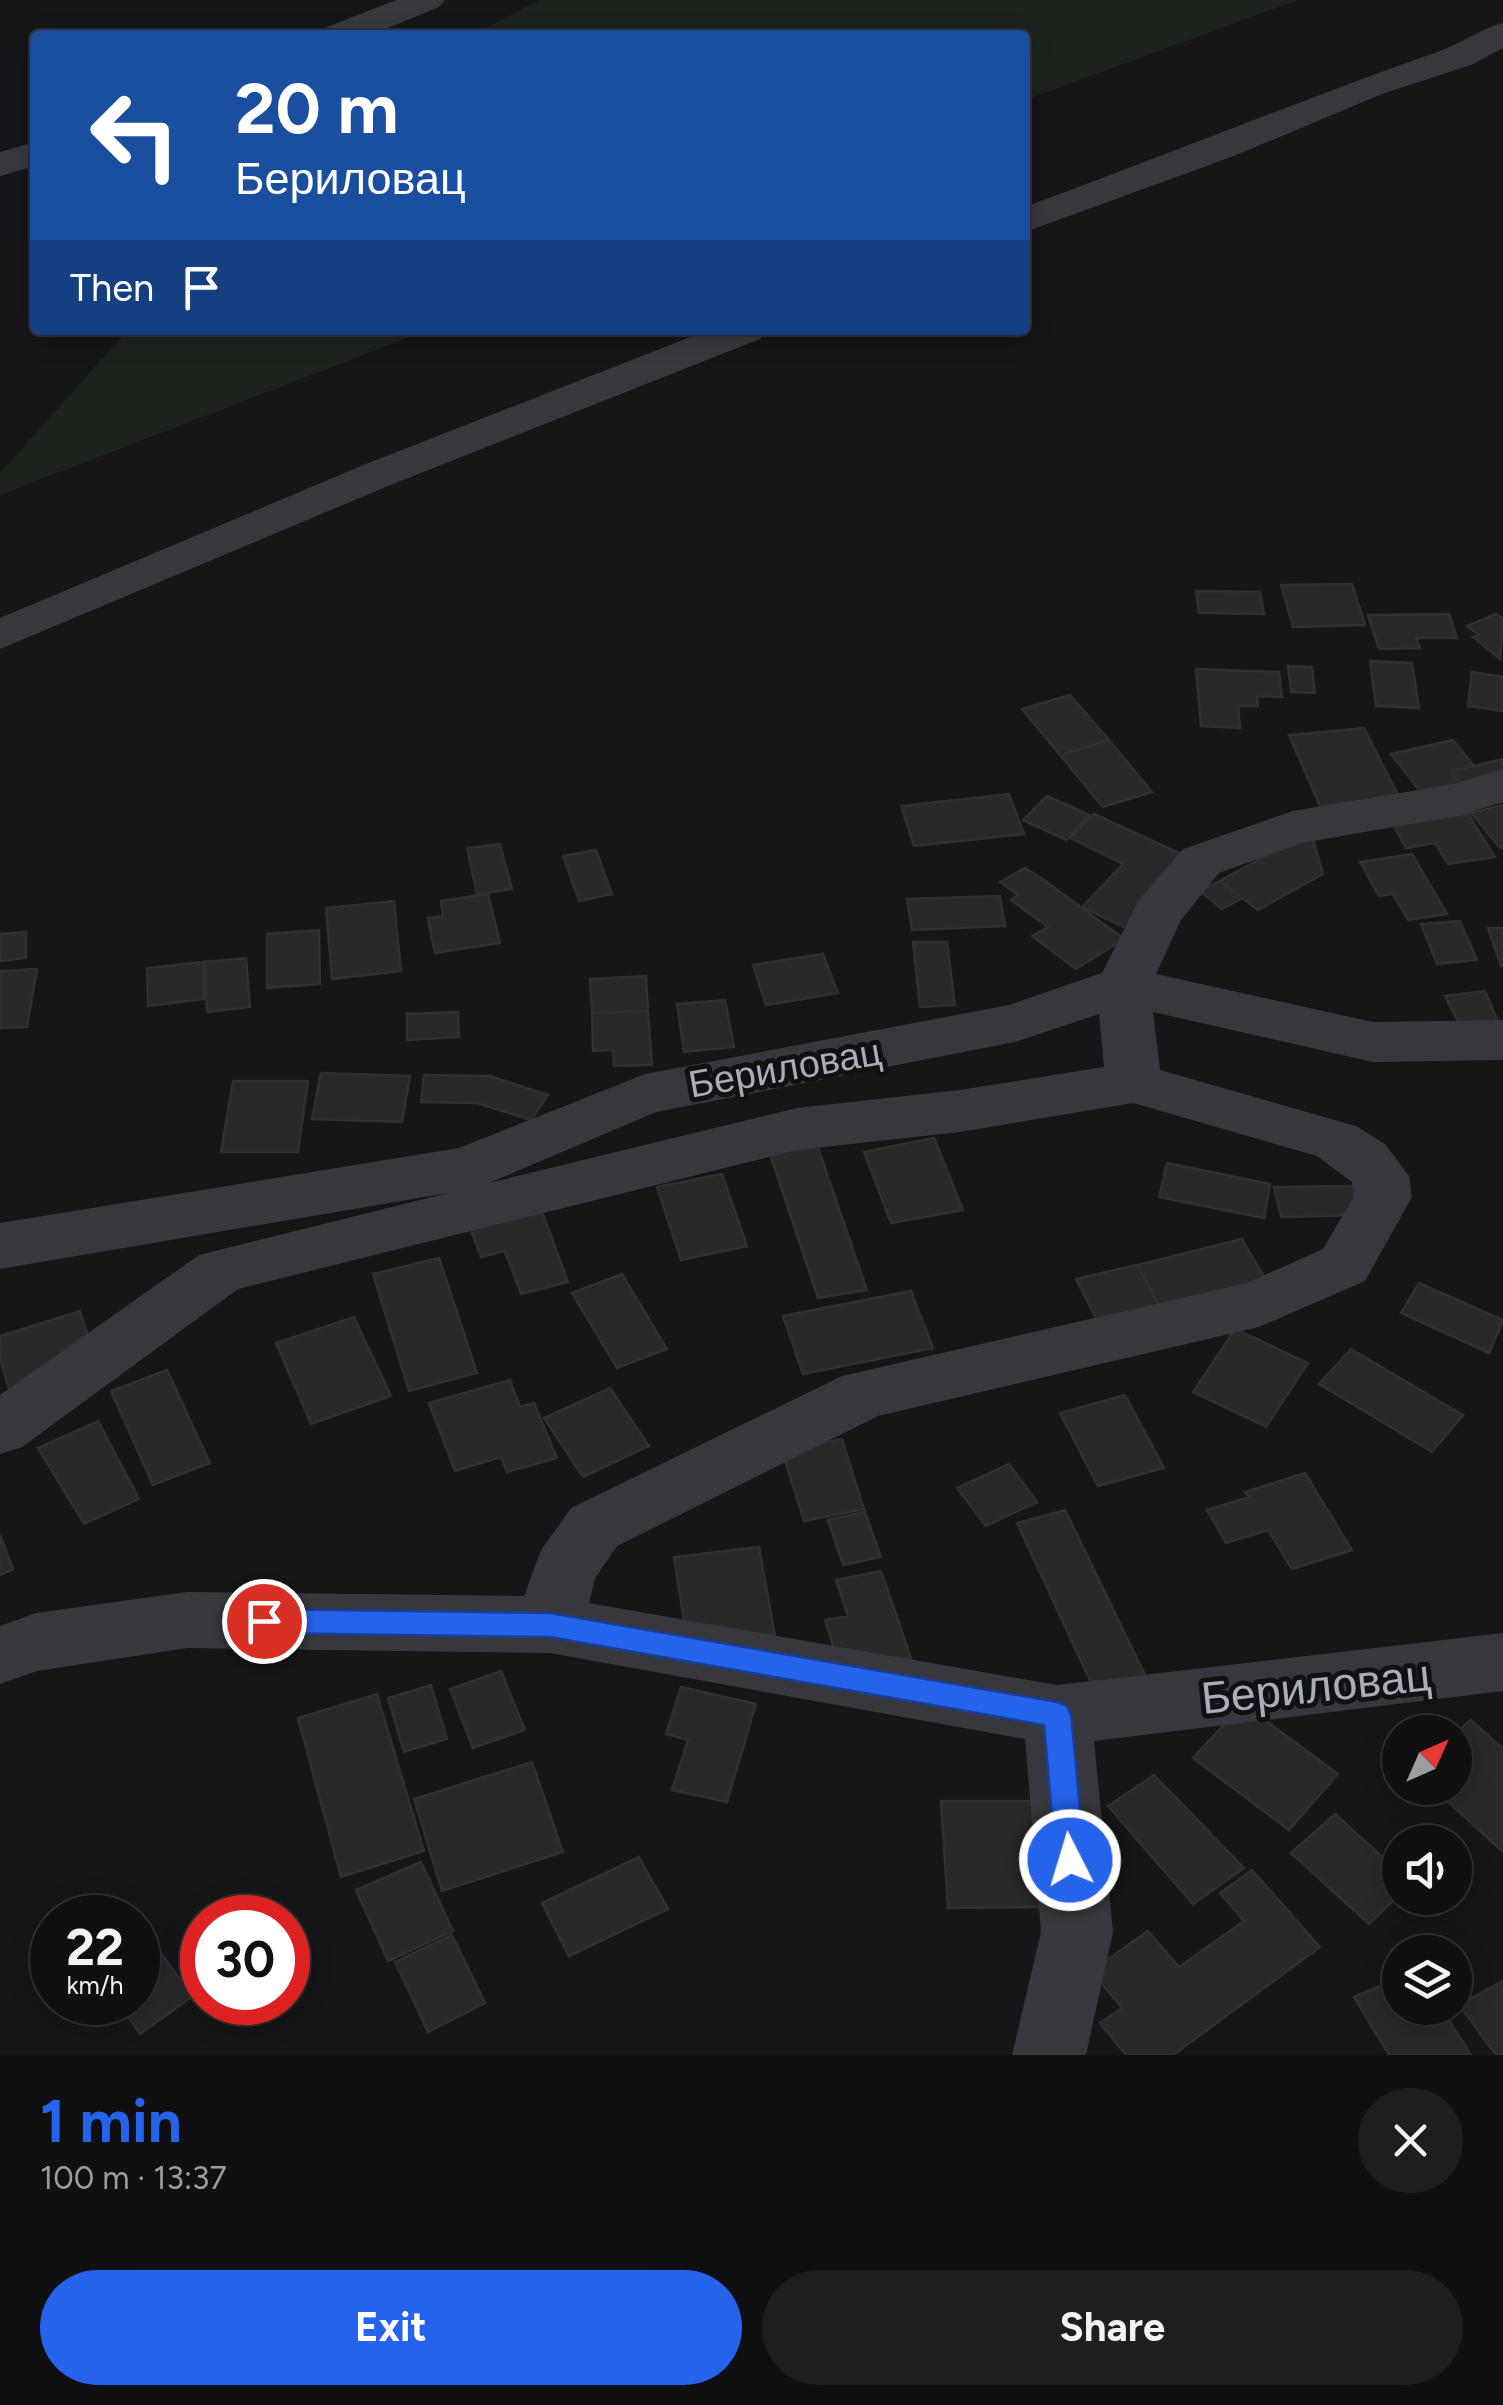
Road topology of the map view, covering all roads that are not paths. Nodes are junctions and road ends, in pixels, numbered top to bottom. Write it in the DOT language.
graph roads {
  1 [pos="427,0"];
  2 [pos="352,30"];
  3 [pos="1503,34"];
  4 [pos="30,155"];
  5 [pos="0,165"];
  6 [pos="1030,218"];
  7 [pos="732,335"];
  8 [pos="0,634"];
  9 [pos="1503,785"];
  10 [pos="1123,986"];
  11 [pos="1503,1040"];
  12 [pos="1132,1083"];
  13 [pos="0,1246"];
  14 [pos="0,1429"];
  15 [pos="550,1625"];
  16 [pos="0,1655"];
  17 [pos="1503,1662"];
  18 [pos="1057,1715"];
  19 [pos="1049,2055"];
  1 -- 2 [label="street"];
  3 -- 6 [label="street"];
  4 -- 5 [label="street"];
  7 -- 8 [label="street"];
  9 -- 10 [label="street"];
  10 -- 11 [label="street"];
  10 -- 12 [label="street"];
  10 -- 13 [label="street, Бериловац"];
  12 -- 14 [label="street"];
  12 -- 15 [label="street"];
  15 -- 16 [label="street, Бериловац"];
  15 -- 18 [label="street, Бериловац"];
  17 -- 18 [label="street, Бериловац"];
  18 -- 19 [label="street"];
}
